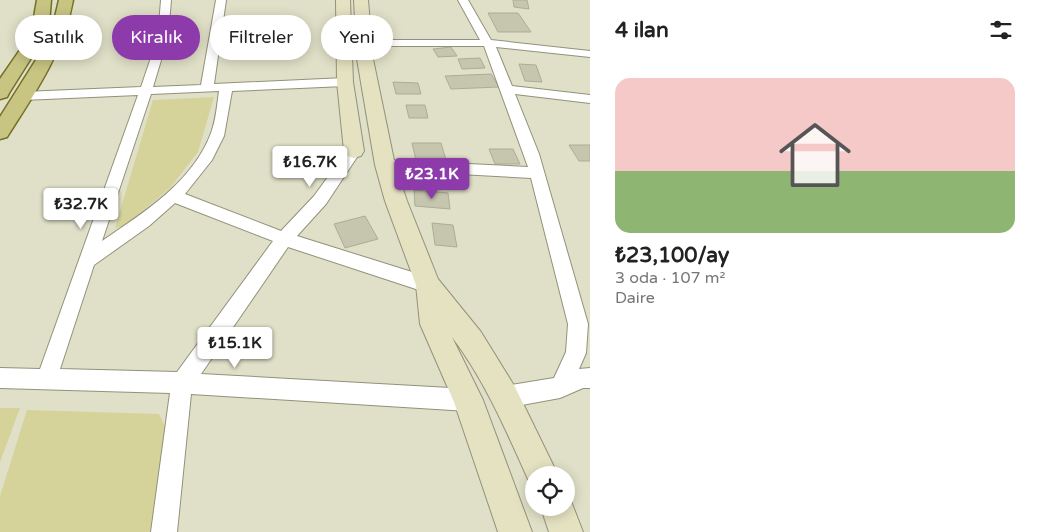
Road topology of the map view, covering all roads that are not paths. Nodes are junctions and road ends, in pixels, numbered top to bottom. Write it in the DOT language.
graph roads {
  1 [pos="44,0"];
  2 [pos="66,0"];
  3 [pos="166,0"];
  4 [pos="222,0"];
  5 [pos="343,0"];
  6 [pos="361,0"];
  7 [pos="463,0"];
  8 [pos="362,15"];
  9 [pos="393,42"];
  10 [pos="488,44"];
  11 [pos="590,54"];
  12 [pos="367,60"];
  13 [pos="345,82"];
  14 [pos="226,87"];
  15 [pos="207,88"];
  16 [pos="507,89"];
  17 [pos="146,90"];
  18 [pos="0,93"];
  19 [pos="23,96"];
  20 [pos="590,99"];
  21 [pos="374,106"];
  22 [pos="0,132"];
  23 [pos="354,151"];
  24 [pos="385,165"];
  25 [pos="537,173"];
  26 [pos="175,197"];
  27 [pos="283,240"];
  28 [pos="87,261"];
  29 [pos="428,285"];
  30 [pos="584,325"];
  31 [pos="0,378"];
  32 [pos="590,378"];
  33 [pos="46,380"];
  34 [pos="182,384"];
  35 [pos="560,387"];
  36 [pos="505,397"];
  37 [pos="468,400"];
  38 [pos="538,466"];
  39 [pos="560,516"];
  40 [pos="164,532"];
  41 [pos="515,532"];
  42 [pos="566,532"];
  1 -- 18 [label="main road"];
  2 -- 19 [label="main road"];
  3 -- 17 [label="street"];
  4 -- 15 [label="street"];
  5 -- 13 [label="main road"];
  6 -- 8 [label="main road"];
  7 -- 10 [label="street"];
  9 -- 10 [label="street"];
  10 -- 11 [label="street"];
  10 -- 16 [label="street"];
  12 -- 21 [label="main road"];
  13 -- 14 [label="street"];
  13 -- 23 [label="main road"];
  14 -- 15 [label="street"];
  14 -- 26 [label="street"];
  15 -- 17 [label="street"];
  16 -- 20 [label="street"];
  16 -- 25 [label="street"];
  17 -- 19 [label="street"];
  17 -- 28 [label="street"];
  19 -- 22 [label="main road"];
  21 -- 23 [label="main road"];
  21 -- 24 [label="main road"];
  23 -- 27 [label="street"];
  24 -- 25 [label="street"];
  24 -- 29 [label="main road"];
  25 -- 30 [label="street"];
  26 -- 27 [label="street"];
  26 -- 28 [label="street"];
  27 -- 29 [label="street"];
  27 -- 34 [label="street"];
  28 -- 33 [label="street"];
  29 -- 36 [label="main road"];
  29 -- 37 [label="main road"];
  30 -- 35 [label="street"];
  31 -- 33 [label="street"];
  32 -- 35 [label="street"];
  33 -- 34 [label="street"];
  34 -- 37 [label="street"];
  34 -- 40 [label="street"];
  35 -- 36 [label="street"];
  36 -- 38 [label="main road"];
  37 -- 41 [label="main road"];
  39 -- 42 [label="main road"];
}
